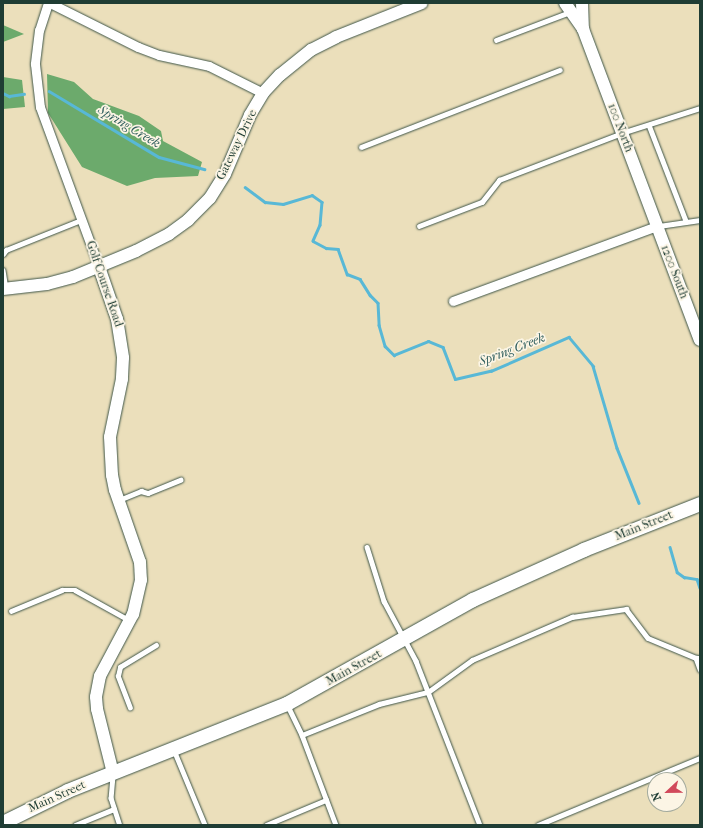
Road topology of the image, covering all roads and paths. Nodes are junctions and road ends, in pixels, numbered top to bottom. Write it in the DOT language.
graph roads {
  1 [pos="49,3"];
  2 [pos="422,3"];
  3 [pos="582,3"];
  4 [pos="567,7"];
  5 [pos="583,30"];
  6 [pos="496,40"];
  7 [pos="560,70"];
  8 [pos="263,93"];
  9 [pos="700,108"];
  10 [pos="650,125"];
  11 [pos="622,133"];
  12 [pos="361,147"];
  13 [pos="81,220"];
  14 [pos="700,220"];
  15 [pos="686,221"];
  16 [pos="419,226"];
  17 [pos="657,226"];
  18 [pos="3,254"];
  19 [pos="99,267"];
  20 [pos="3,270"];
  21 [pos="4,288"];
  22 [pos="452,301"];
  23 [pos="700,340"];
  24 [pos="181,480"];
  25 [pos="118,500"];
  26 [pos="700,504"];
  27 [pos="366,547"];
  28 [pos="11,611"];
  29 [pos="129,620"];
  30 [pos="406,639"];
  31 [pos="156,645"];
  32 [pos="698,658"];
  33 [pos="700,669"];
  34 [pos="428,692"];
  35 [pos="287,704"];
  36 [pos="130,708"];
  37 [pos="302,736"];
  38 [pos="174,750"];
  39 [pos="700,758"];
  40 [pos="113,773"];
  41 [pos="326,800"];
  42 [pos="114,809"];
  43 [pos="3,823"];
  44 [pos="75,825"];
  45 [pos="120,825"];
  46 [pos="205,825"];
  47 [pos="266,825"];
  48 [pos="336,825"];
  49 [pos="480,825"];
  50 [pos="538,825"];
  1 -- 8 [label="street"];
  1 -- 13 [label="street, Golf Course Road"];
  2 -- 8 [label="main road, Gateway Drive"];
  3 -- 5 [label="main road, 100 North"];
  4 -- 5 [label="main road, 100 North"];
  4 -- 6 [label="lane"];
  5 -- 11 [label="main road, 100 North"];
  7 -- 12 [label="lane"];
  8 -- 19 [label="main road, Gateway Drive"];
  9 -- 10 [label="lane"];
  10 -- 11 [label="lane"];
  10 -- 15 [label="lane"];
  11 -- 16 [label="lane"];
  11 -- 17 [label="main road, 100 North"];
  13 -- 18 [label="lane"];
  13 -- 19 [label="street, Golf Course Road"];
  14 -- 15 [label="lane"];
  15 -- 17 [label="lane"];
  17 -- 22 [label="street"];
  17 -- 23 [label="main road, 1200 South"];
  19 -- 21 [label="main road, Gateway Drive"];
  19 -- 25 [label="main road, Golf Course Road"];
  20 -- 21 [label="lane"];
  24 -- 25 [label="lane"];
  25 -- 29 [label="main road, Golf Course Road"];
  26 -- 30 [label="main road, Main Street"];
  27 -- 30 [label="lane"];
  28 -- 29 [label="lane"];
  29 -- 40 [label="main road, Golf Course Road"];
  30 -- 34 [label="lane"];
  30 -- 35 [label="main road, Main Street"];
  31 -- 36 [label="lane"];
  32 -- 33 [label="lane"];
  32 -- 34 [label="lane"];
  34 -- 37 [label="lane"];
  34 -- 49 [label="lane"];
  35 -- 37 [label="lane"];
  35 -- 38 [label="main road, Main Street"];
  37 -- 41 [label="lane"];
  38 -- 40 [label="main road, Main Street"];
  38 -- 46 [label="lane"];
  39 -- 50 [label="lane"];
  40 -- 42 [label="lane"];
  40 -- 43 [label="main road, Main Street"];
  41 -- 47 [label="lane"];
  41 -- 48 [label="lane"];
  42 -- 44 [label="lane"];
  42 -- 45 [label="lane"];
}
